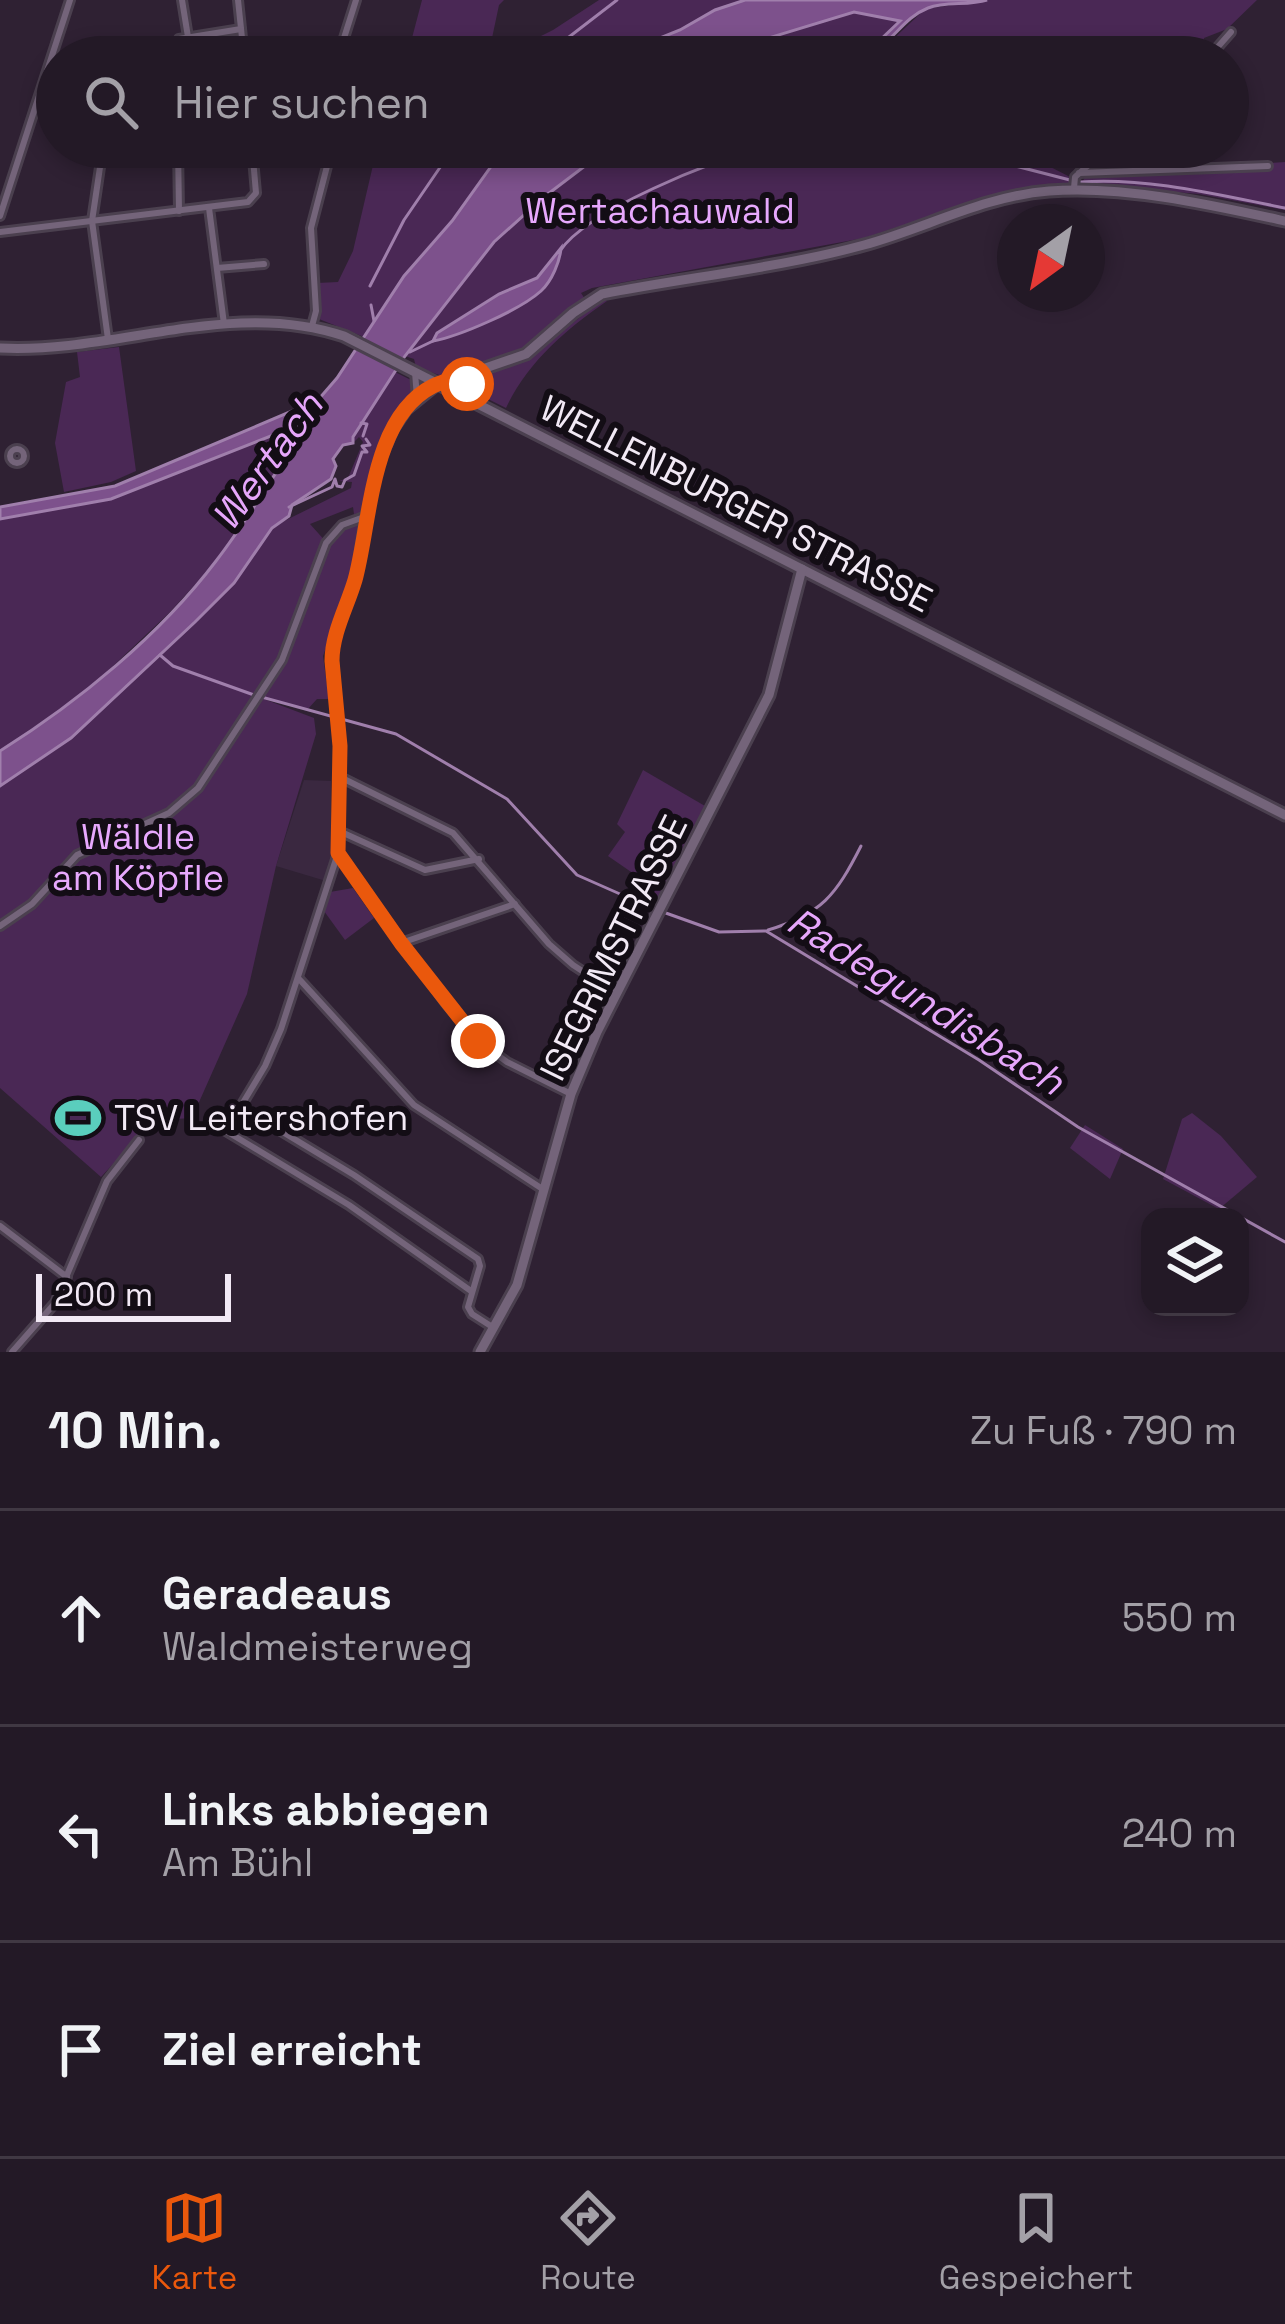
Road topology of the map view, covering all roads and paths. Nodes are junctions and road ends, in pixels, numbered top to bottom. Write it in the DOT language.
graph roads {
  1 [pos="70,0"];
  2 [pos="182,0"];
  3 [pos="238,0"];
  4 [pos="356,0"];
  5 [pos="241,29"];
  6 [pos="1231,32"];
  7 [pos="58,36"];
  8 [pos="188,36"];
  9 [pos="195,36"];
  10 [pos="242,36"];
  11 [pos="345,36"];
  12 [pos="1227,36"];
  13 [pos="36,105"];
  14 [pos="1268,166"];
  15 [pos="1249,167"];
  16 [pos="100,168"];
  17 [pos="178,168"];
  18 [pos="253,168"];
  19 [pos="327,168"];
  20 [pos="1085,168"];
  21 [pos="1214,168"];
  22 [pos="1079,173"];
  23 [pos="1074,189"];
  24 [pos="208,206"];
  25 [pos="179,211"];
  26 [pos="0,216"];
  27 [pos="92,221"];
  28 [pos="1285,221"];
  29 [pos="0,232"];
  30 [pos="264,264"];
  31 [pos="217,268"];
  32 [pos="224,324"];
  33 [pos="312,326"];
  34 [pos="108,338"];
  35 [pos="0,348"];
  36 [pos="409,369"];
  37 [pos="468,374"];
  38 [pos="439,384"];
  39 [pos="417,398"];
  40 [pos="468,398"];
  41 [pos="0,447"];
  42 [pos="11,452"];
  43 [pos="365,516"];
  44 [pos="802,568"];
  45 [pos="340,777"];
  46 [pos="1285,815"];
  47 [pos="339,831"];
  48 [pos="338,853"];
  49 [pos="479,859"];
  50 [pos="515,904"];
  51 [pos="0,926"];
  52 [pos="401,943"];
  53 [pos="300,980"];
  54 [pos="616,993"];
  55 [pos="571,1094"];
  56 [pos="241,1107"];
  57 [pos="139,1140"];
  58 [pos="544,1190"];
  59 [pos="0,1226"];
  60 [pos="67,1276"];
  61 [pos="471,1292"];
  62 [pos="494,1328"];
  63 [pos="12,1352"];
  64 [pos="480,1352"];
  1 -- 7 [label="street"];
  2 -- 8 [label="street"];
  3 -- 5 [label="street"];
  4 -- 11 [label="street"];
  5 -- 9 [label="street"];
  5 -- 10 [label="street"];
  6 -- 12 [label="street"];
  13 -- 26 [label="street"];
  14 -- 15 [label="street"];
  16 -- 27 [label="street"];
  17 -- 25 [label="street"];
  18 -- 24 [label="street"];
  19 -- 33 [label="street"];
  20 -- 22 [label="street"];
  21 -- 22 [label="street"];
  22 -- 23 [label="street"];
  23 -- 28 [label="street"];
  23 -- 37 [label="street"];
  24 -- 25 [label="street"];
  24 -- 31 [label="street"];
  25 -- 27 [label="street"];
  27 -- 29 [label="street"];
  27 -- 34 [label="street"];
  30 -- 31 [label="street"];
  31 -- 32 [label="street"];
  32 -- 33 [label="street, WELLENBURGER STRASSE"];
  32 -- 34 [label="street, WELLENBURGER STRASSE"];
  33 -- 36 [label="street, WELLENBURGER STRASSE"];
  34 -- 35 [label="street, WELLENBURGER STRASSE"];
  36 -- 38 [label="street, WELLENBURGER STRASSE"];
  36 -- 39 [label="street"];
  37 -- 38 [label="street"];
  37 -- 40 [label="street"];
  38 -- 39 [label="street"];
  38 -- 40 [label="street, WELLENBURGER STRASSE"];
  39 -- 43 [label="street"];
  40 -- 44 [label="street, WELLENBURGER STRASSE"];
  41 -- 42 [label="street"];
  43 -- 45 [label="street"];
  43 -- 51 [label="street"];
  44 -- 46 [label="street, WELLENBURGER STRASSE"];
  44 -- 54 [label="street, ISEGRIMSTRASSE"];
  45 -- 47 [label="street"];
  45 -- 49 [label="street"];
  47 -- 48 [label="street"];
  47 -- 49 [label="street"];
  48 -- 52 [label="street"];
  48 -- 53 [label="street"];
  49 -- 50 [label="street"];
  50 -- 52 [label="street"];
  50 -- 54 [label="street"];
  52 -- 55 [label="street"];
  53 -- 56 [label="street"];
  53 -- 58 [label="street"];
  54 -- 55 [label="street, ISEGRIMSTRASSE"];
  55 -- 58 [label="street, ISEGRIMSTRASSE"];
  56 -- 61 [label="street"];
  56 -- 61 [label="street"];
  57 -- 60 [label="street"];
  58 -- 62 [label="street, ISEGRIMSTRASSE"];
  59 -- 60 [label="street"];
  60 -- 63 [label="street"];
  61 -- 62 [label="street"];
  62 -- 64 [label="street, ISEGRIMSTRASSE"];
}
